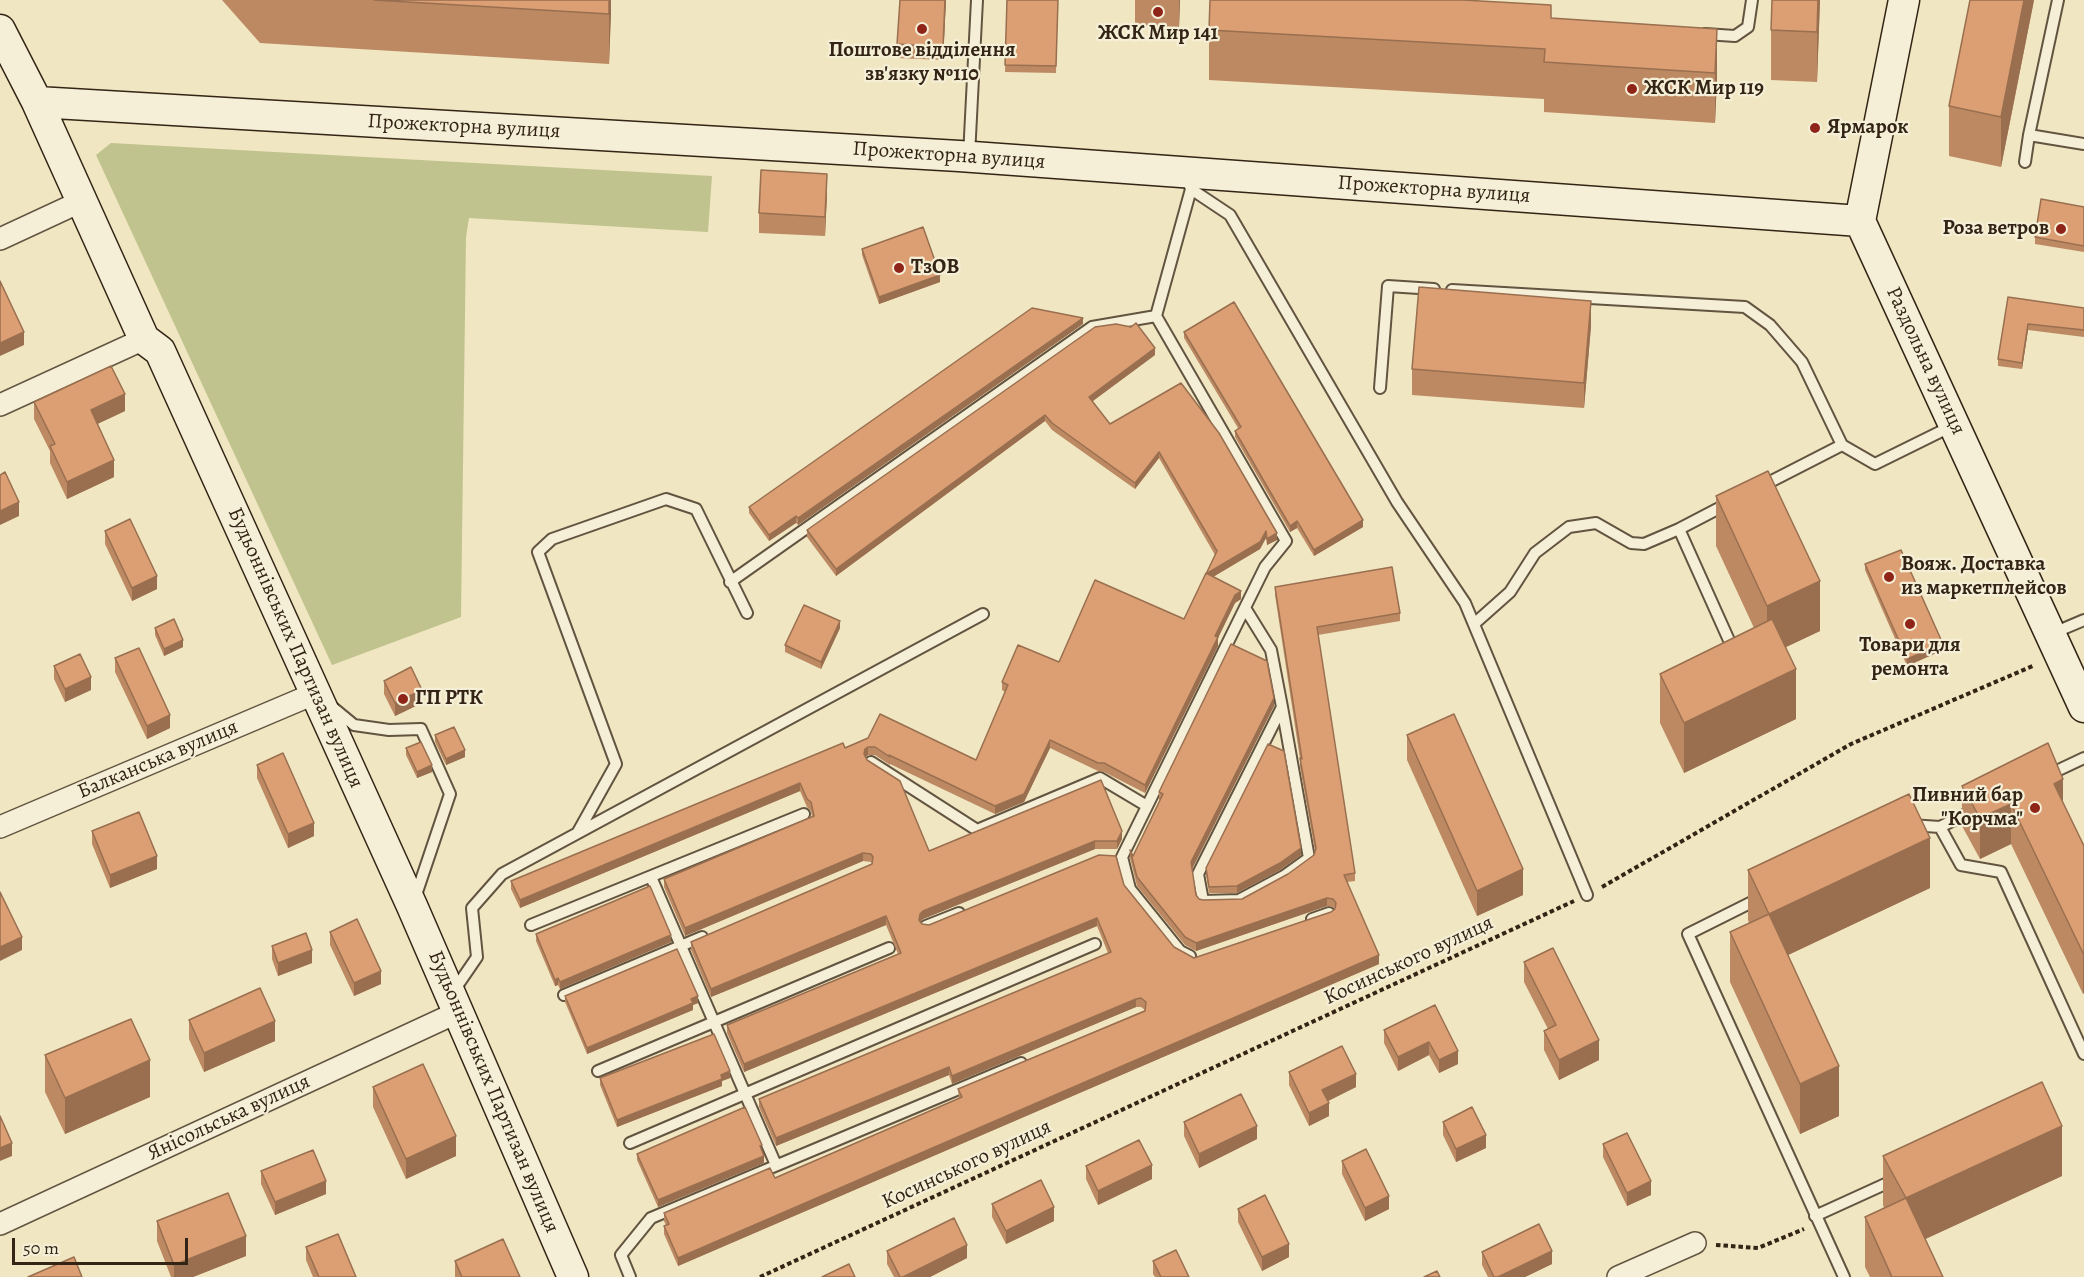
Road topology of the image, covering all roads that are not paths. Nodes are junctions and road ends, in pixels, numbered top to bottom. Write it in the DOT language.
graph roads {
  1 [pos="977,0"];
  2 [pos="1752,0"];
  3 [pos="1904,0"];
  4 [pos="2058,0"];
  5 [pos="0,30"];
  6 [pos="1699,34"];
  7 [pos="37,102"];
  8 [pos="2029,135"];
  9 [pos="2084,144"];
  10 [pos="969,157"];
  11 [pos="2025,162"];
  12 [pos="1189,181"];
  13 [pos="82,201"];
  14 [pos="1860,221"];
  15 [pos="0,239"];
  16 [pos="1156,316"];
  17 [pos="144,339"];
  18 [pos="1380,388"];
  19 [pos="0,405"];
  20 [pos="1954,425"];
  21 [pos="1842,445"];
  22 [pos="1680,529"];
  23 [pos="730,582"];
  24 [pos="1245,608"];
  25 [pos="747,613"];
  26 [pos="983,614"];
  27 [pos="2084,620"];
  28 [pos="1474,624"];
  29 [pos="2055,645"];
  30 [pos="1732,647"];
  31 [pos="316,693"];
  32 [pos="2084,706"];
  33 [pos="1281,707"];
  34 [pos="2084,758"];
  35 [pos="871,762"];
  36 [pos="2043,777"];
  37 [pos="1147,806"];
  38 [pos="1981,807"];
  39 [pos="804,814"];
  40 [pos="0,827"];
  41 [pos="1940,827"];
  42 [pos="1898,830"];
  43 [pos="578,832"];
  44 [pos="651,877"];
  45 [pos="1772,892"];
  46 [pos="1587,896"];
  47 [pos="412,906"];
  48 [pos="969,909"];
  49 [pos="1329,913"];
  50 [pos="1307,920"];
  51 [pos="531,925"];
  52 [pos="926,926"];
  53 [pos="713,932"];
  54 [pos="1095,944"];
  55 [pos="680,946"];
  56 [pos="889,948"];
  57 [pos="1206,955"];
  58 [pos="564,995"];
  59 [pos="454,1004"];
  60 [pos="713,1022"];
  61 [pos="2084,1054"];
  62 [pos="1029,1060"];
  63 [pos="598,1071"];
  64 [pos="744,1094"];
  65 [pos="630,1143"];
  66 [pos="776,1165"];
  67 [pos="1900,1178"];
  68 [pos="1817,1219"];
  69 [pos="0,1224"];
  70 [pos="1695,1243"];
  71 [pos="573,1277"];
  72 [pos="630,1277"];
  73 [pos="1618,1277"];
  74 [pos="1844,1277"];
  1 -- 10 [label="lane"];
  2 -- 6 [label="lane"];
  3 -- 14 [label="street"];
  4 -- 8 [label="lane"];
  5 -- 7 [label="street, Будьоннівських Партизан вулиця"];
  7 -- 10 [label="street, Прожекторна вулиця"];
  7 -- 13 [label="street, Будьоннівських Партизан вулиця"];
  8 -- 9 [label="lane"];
  8 -- 11 [label="lane"];
  10 -- 12 [label="street, Прожекторна вулиця"];
  12 -- 14 [label="street, Прожекторна вулиця"];
  12 -- 16 [label="lane"];
  12 -- 28 [label="lane"];
  13 -- 15 [label="street"];
  13 -- 17 [label="street, Будьоннівських Партизан вулиця"];
  14 -- 20 [label="street, Раздольна вулиця"];
  16 -- 23 [label="lane"];
  16 -- 24 [label="lane"];
  17 -- 19 [label="street"];
  17 -- 31 [label="street, Будьоннівських Партизан вулиця"];
  18 -- 21 [label="lane"];
  20 -- 21 [label="lane"];
  20 -- 29 [label="street, Раздольна вулиця"];
  21 -- 22 [label="lane"];
  22 -- 28 [label="lane"];
  22 -- 30 [label="lane"];
  23 -- 25 [label="lane"];
  23 -- 43 [label="lane"];
  24 -- 33 [label="lane"];
  24 -- 37 [label="lane"];
  26 -- 43 [label="lane"];
  27 -- 29 [label="lane"];
  28 -- 46 [label="lane"];
  29 -- 32 [label="street, Раздольна вулиця"];
  31 -- 40 [label="street, Балканська вулиця"];
  31 -- 47 [label="street, Будьоннівських Партизан вулиця"];
  31 -- 47 [label="lane"];
  33 -- 33 [label="lane"];
  34 -- 36 [label="lane"];
  35 -- 37 [label="lane"];
  37 -- 57 [label="lane"];
  38 -- 41 [label="lane"];
  39 -- 44 [label="lane"];
  41 -- 42 [label="lane"];
  41 -- 61 [label="lane"];
  43 -- 59 [label="lane"];
  44 -- 51 [label="lane"];
  44 -- 55 [label="lane"];
  45 -- 68 [label="lane"];
  47 -- 59 [label="street, Будьоннівських Партизан вулиця"];
  48 -- 52 [label="lane"];
  49 -- 50 [label="lane"];
  53 -- 55 [label="lane"];
  54 -- 64 [label="lane"];
  55 -- 58 [label="lane"];
  55 -- 60 [label="lane"];
  56 -- 60 [label="lane"];
  59 -- 69 [label="street, Янісольська вулиця"];
  59 -- 71 [label="street, Будьоннівських Партизан вулиця"];
  60 -- 63 [label="lane"];
  60 -- 64 [label="lane"];
  62 -- 66 [label="lane"];
  64 -- 65 [label="lane"];
  64 -- 66 [label="lane"];
  66 -- 72 [label="lane"];
  67 -- 68 [label="lane"];
  68 -- 74 [label="lane"];
  70 -- 73 [label="street"];
}
